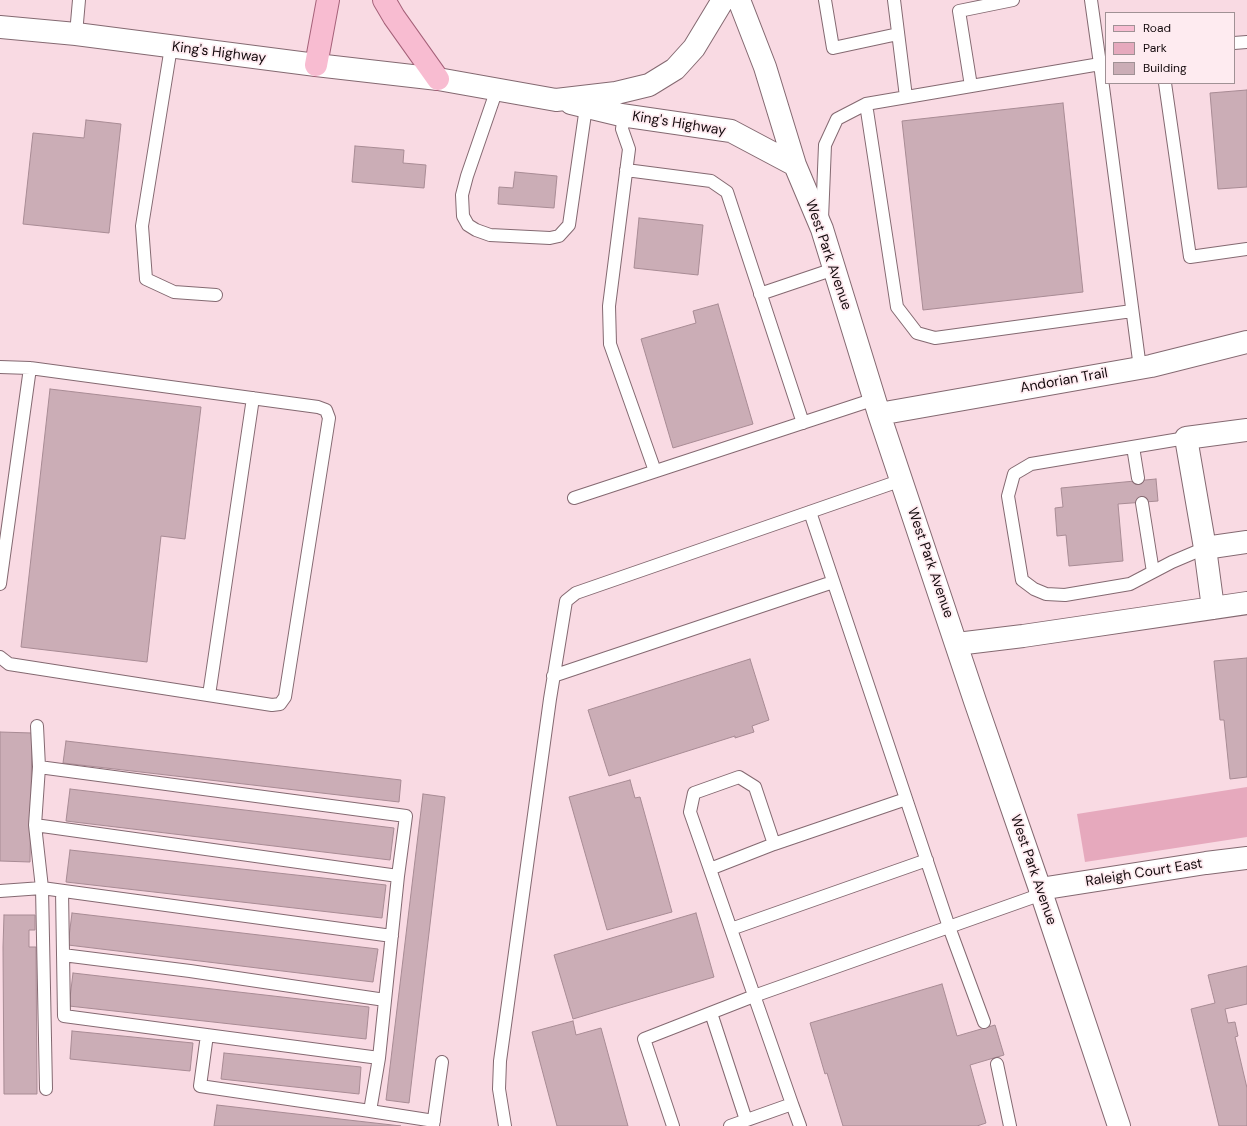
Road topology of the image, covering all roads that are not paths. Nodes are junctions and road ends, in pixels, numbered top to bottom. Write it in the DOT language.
graph roads {
  1 [pos="80,0"];
  2 [pos="328,0"];
  3 [pos="384,0"];
  4 [pos="723,0"];
  5 [pos="739,0"];
  6 [pos="826,0"];
  7 [pos="894,0"];
  8 [pos="1013,0"];
  9 [pos="1091,0"];
  10 [pos="959,6"];
  11 [pos="0,27"];
  12 [pos="76,34"];
  13 [pos="898,34"];
  14 [pos="1247,42"];
  15 [pos="1235,43"];
  16 [pos="171,47"];
  17 [pos="1100,64"];
  18 [pos="316,65"];
  19 [pos="438,79"];
  20 [pos="1165,84"];
  21 [pos="972,86"];
  22 [pos="497,89"];
  23 [pos="906,97"];
  24 [pos="556,100"];
  25 [pos="866,104"];
  26 [pos="586,107"];
  27 [pos="624,115"];
  28 [pos="795,165"];
  29 [pos="626,170"];
  30 [pos="822,229"];
  31 [pos="1247,249"];
  32 [pos="834,269"];
  33 [pos="760,294"];
  34 [pos="216,295"];
  35 [pos="1132,310"];
  36 [pos="1247,342"];
  37 [pos="0,366"];
  38 [pos="30,368"];
  39 [pos="1140,368"];
  40 [pos="252,398"];
  41 [pos="877,407"];
  42 [pos="803,423"];
  43 [pos="1247,430"];
  44 [pos="1186,438"];
  45 [pos="1133,447"];
  46 [pos="655,471"];
  47 [pos="1138,478"];
  48 [pos="902,480"];
  49 [pos="574,498"];
  50 [pos="1142,503"];
  51 [pos="810,512"];
  52 [pos="1247,542"];
  53 [pos="1205,548"];
  54 [pos="1153,572"];
  55 [pos="834,582"];
  56 [pos="0,584"];
  57 [pos="1247,602"];
  58 [pos="1213,608"];
  59 [pos="957,644"];
  60 [pos="0,657"];
  61 [pos="553,676"];
  62 [pos="209,695"];
  63 [pos="37,726"];
  64 [pos="38,767"];
  65 [pos="906,798"];
  66 [pos="35,826"];
  67 [pos="774,844"];
  68 [pos="1247,858"];
  69 [pos="927,860"];
  70 [pos="710,869"];
  71 [pos="398,876"];
  72 [pos="42,888"];
  73 [pos="0,890"];
  74 [pos="62,891"];
  75 [pos="1041,892"];
  76 [pos="949,927"];
  77 [pos="732,930"];
  78 [pos="392,936"];
  79 [pos="63,955"];
  80 [pos="754,996"];
  81 [pos="385,1000"];
  82 [pos="711,1013"];
  83 [pos="984,1022"];
  84 [pos="207,1035"];
  85 [pos="378,1058"];
  86 [pos="442,1062"];
  87 [pos="997,1064"];
  88 [pos="46,1090"];
  89 [pos="792,1104"];
  90 [pos="370,1111"];
  91 [pos="746,1120"];
  92 [pos="434,1124"];
  93 [pos="505,1126"];
  94 [pos="673,1126"];
  95 [pos="730,1126"];
  96 [pos="800,1126"];
  97 [pos="1010,1126"];
  98 [pos="1119,1126"];
  1 -- 12 [label="lane"];
  2 -- 18 [label="main road"];
  3 -- 19 [label="main road"];
  4 -- 24 [label="street"];
  5 -- 28 [label="street, West Park Avenue"];
  6 -- 13 [label="lane"];
  7 -- 13 [label="lane"];
  8 -- 10 [label="lane"];
  9 -- 17 [label="lane"];
  10 -- 21 [label="lane"];
  11 -- 12 [label="street, King's Highway"];
  12 -- 16 [label="street, King's Highway"];
  13 -- 23 [label="lane"];
  14 -- 15 [label="lane"];
  16 -- 18 [label="street, King's Highway"];
  16 -- 34 [label="lane"];
  17 -- 21 [label="lane"];
  17 -- 35 [label="lane"];
  18 -- 19 [label="street, King's Highway"];
  19 -- 22 [label="street, King's Highway"];
  20 -- 31 [label="lane"];
  21 -- 23 [label="lane"];
  22 -- 24 [label="street, King's Highway"];
  22 -- 26 [label="lane"];
  23 -- 25 [label="lane"];
  24 -- 26 [label="street, King's Highway"];
  25 -- 30 [label="lane"];
  25 -- 35 [label="lane"];
  26 -- 27 [label="street, King's Highway"];
  27 -- 28 [label="street, King's Highway"];
  27 -- 29 [label="lane"];
  28 -- 30 [label="street, West Park Avenue"];
  29 -- 33 [label="lane"];
  29 -- 46 [label="lane"];
  30 -- 32 [label="street, West Park Avenue"];
  32 -- 33 [label="lane"];
  32 -- 41 [label="street, West Park Avenue"];
  33 -- 42 [label="lane"];
  35 -- 39 [label="lane"];
  36 -- 39 [label="street, Andorian Trail"];
  37 -- 38 [label="lane"];
  38 -- 40 [label="lane"];
  38 -- 56 [label="lane"];
  39 -- 41 [label="street, Andorian Trail"];
  40 -- 62 [label="lane"];
  40 -- 62 [label="lane"];
  41 -- 42 [label="lane"];
  41 -- 48 [label="street, West Park Avenue"];
  42 -- 46 [label="lane"];
  43 -- 44 [label="street"];
  44 -- 45 [label="lane"];
  44 -- 53 [label="street"];
  45 -- 47 [label="lane"];
  45 -- 54 [label="lane"];
  46 -- 49 [label="lane"];
  48 -- 51 [label="lane"];
  48 -- 59 [label="street, West Park Avenue"];
  50 -- 54 [label="lane"];
  51 -- 55 [label="lane"];
  51 -- 61 [label="lane"];
  52 -- 53 [label="street"];
  53 -- 54 [label="lane"];
  53 -- 58 [label="street"];
  55 -- 61 [label="lane"];
  55 -- 65 [label="lane"];
  57 -- 58 [label="street"];
  58 -- 59 [label="street"];
  59 -- 75 [label="street, West Park Avenue"];
  60 -- 62 [label="lane"];
  61 -- 93 [label="lane"];
  63 -- 64 [label="lane"];
  64 -- 66 [label="lane"];
  64 -- 71 [label="lane"];
  65 -- 67 [label="lane"];
  65 -- 69 [label="lane"];
  66 -- 71 [label="lane"];
  66 -- 72 [label="lane"];
  67 -- 70 [label="lane"];
  67 -- 70 [label="lane"];
  68 -- 75 [label="street, Raleigh Court East"];
  69 -- 76 [label="lane"];
  69 -- 77 [label="lane"];
  70 -- 77 [label="lane"];
  71 -- 78 [label="lane"];
  72 -- 73 [label="lane"];
  72 -- 74 [label="lane"];
  72 -- 88 [label="lane"];
  74 -- 78 [label="lane"];
  74 -- 79 [label="lane"];
  75 -- 76 [label="lane"];
  75 -- 98 [label="street, West Park Avenue"];
  76 -- 80 [label="lane"];
  76 -- 83 [label="lane"];
  77 -- 80 [label="lane"];
  78 -- 81 [label="lane"];
  79 -- 81 [label="lane"];
  79 -- 84 [label="lane"];
  80 -- 82 [label="lane"];
  80 -- 89 [label="lane"];
  81 -- 85 [label="lane"];
  82 -- 91 [label="lane"];
  82 -- 94 [label="lane"];
  84 -- 85 [label="lane"];
  84 -- 90 [label="lane"];
  85 -- 90 [label="lane"];
  86 -- 92 [label="lane"];
  87 -- 97 [label="lane"];
  89 -- 91 [label="lane"];
  89 -- 96 [label="lane"];
  90 -- 92 [label="lane"];
  91 -- 95 [label="lane"];
}
